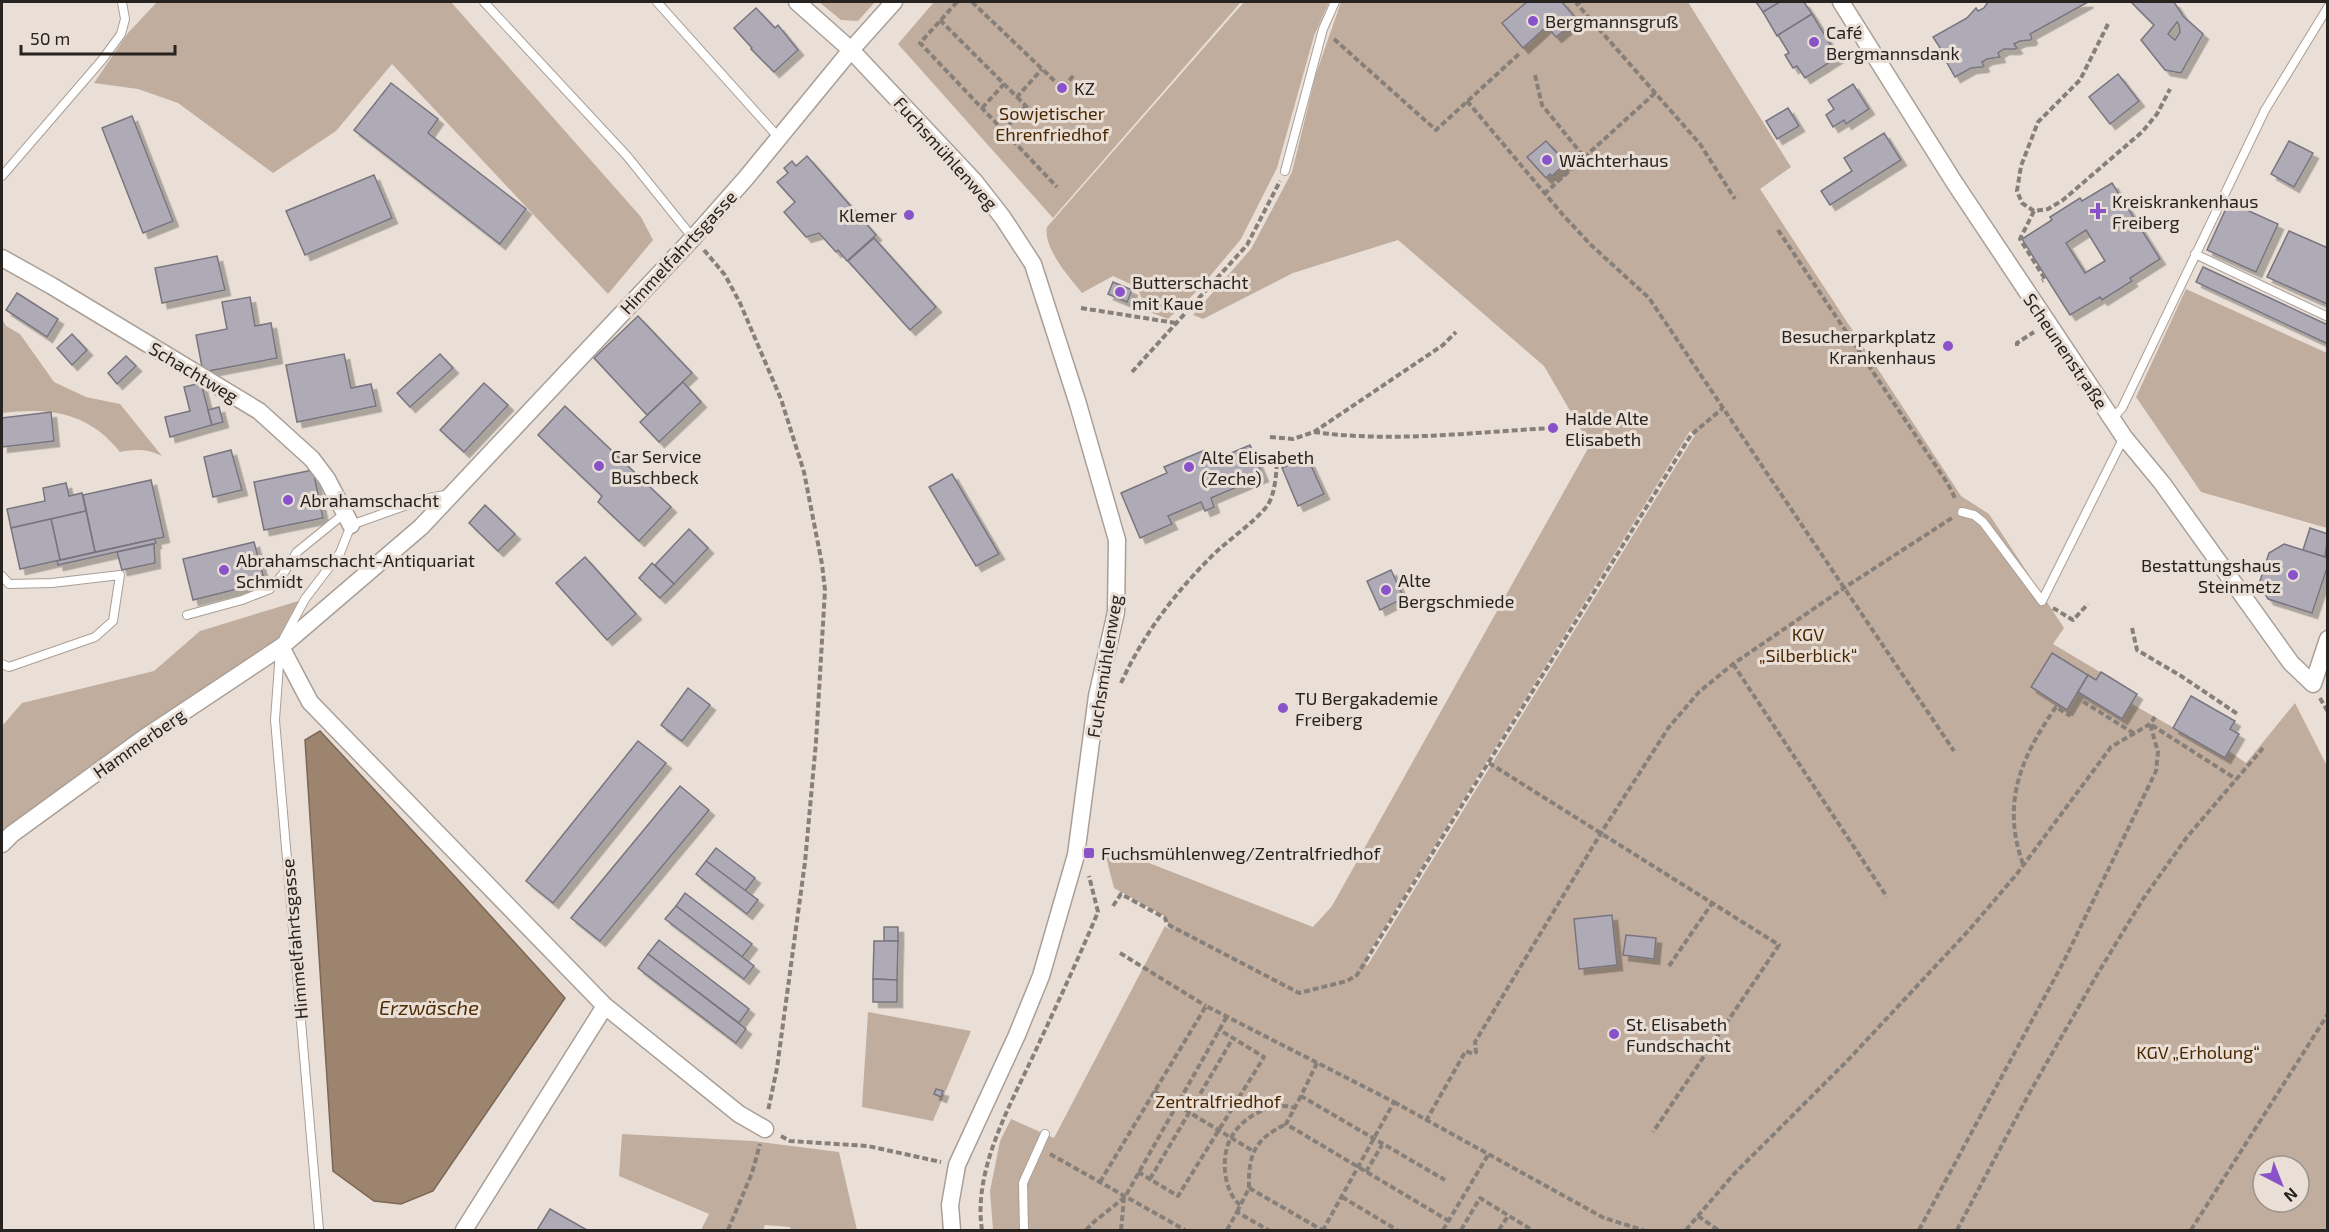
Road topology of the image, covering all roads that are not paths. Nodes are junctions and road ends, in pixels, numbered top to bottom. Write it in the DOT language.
graph roads {
  1 [pos="122,2"];
  2 [pos="484,2"];
  3 [pos="657,2"];
  4 [pos="797,2"];
  5 [pos="894,2"];
  6 [pos="1335,2"];
  7 [pos="1841,2"];
  8 [pos="2328,7"];
  9 [pos="851,50"];
  10 [pos="780,138"];
  11 [pos="1285,171"];
  12 [pos="2,176"];
  13 [pos="693,238"];
  14 [pos="2195,254"];
  15 [pos="2,258"];
  16 [pos="2328,317"];
  17 [pos="2112,419"];
  18 [pos="2124,437"];
  19 [pos="453,493"];
  20 [pos="1962,512"];
  21 [pos="348,519"];
  22 [pos="2,576"];
  23 [pos="187,615"];
  24 [pos="2328,639"];
  25 [pos="281,647"];
  26 [pos="2,664"];
  27 [pos="2,844"];
  28 [pos="605,1006"];
  29 [pos="765,1129"];
  30 [pos="1045,1134"];
  31 [pos="319,1230"];
  32 [pos="464,1230"];
  33 [pos="952,1230"];
  34 [pos="1024,1230"];
  1 -- 12 [label="lane"];
  2 -- 13 [label="lane"];
  3 -- 10 [label="lane"];
  4 -- 9 [label="street, Fuchsmühlenweg"];
  5 -- 9 [label="street, Himmelfahrtsgasse"];
  6 -- 11 [label="lane"];
  7 -- 17 [label="street, Scheunenstraße"];
  8 -- 14 [label="lane"];
  9 -- 10 [label="street, Himmelfahrtsgasse"];
  9 -- 33 [label="street, Fuchsmühlenweg"];
  10 -- 13 [label="street, Himmelfahrtsgasse"];
  13 -- 19 [label="street, Himmelfahrtsgasse"];
  14 -- 16 [label="lane"];
  14 -- 17 [label="lane"];
  15 -- 21 [label="street, Schachtweg"];
  17 -- 18 [label="street, Scheunenstraße"];
  18 -- 20 [label="lane"];
  18 -- 24 [label="street, Scheunenstraße"];
  19 -- 21 [label="lane"];
  19 -- 25 [label="street, Himmelfahrtsgasse"];
  21 -- 23 [label="lane"];
  21 -- 25 [label="lane, Himmelfahrtsgasse"];
  22 -- 26 [label="lane"];
  25 -- 27 [label="street, Hammerberg"];
  25 -- 28 [label="street"];
  25 -- 31 [label="lane, Himmelfahrtsgasse"];
  28 -- 29 [label="street"];
  28 -- 32 [label="street"];
  30 -- 34 [label="lane"];
}
